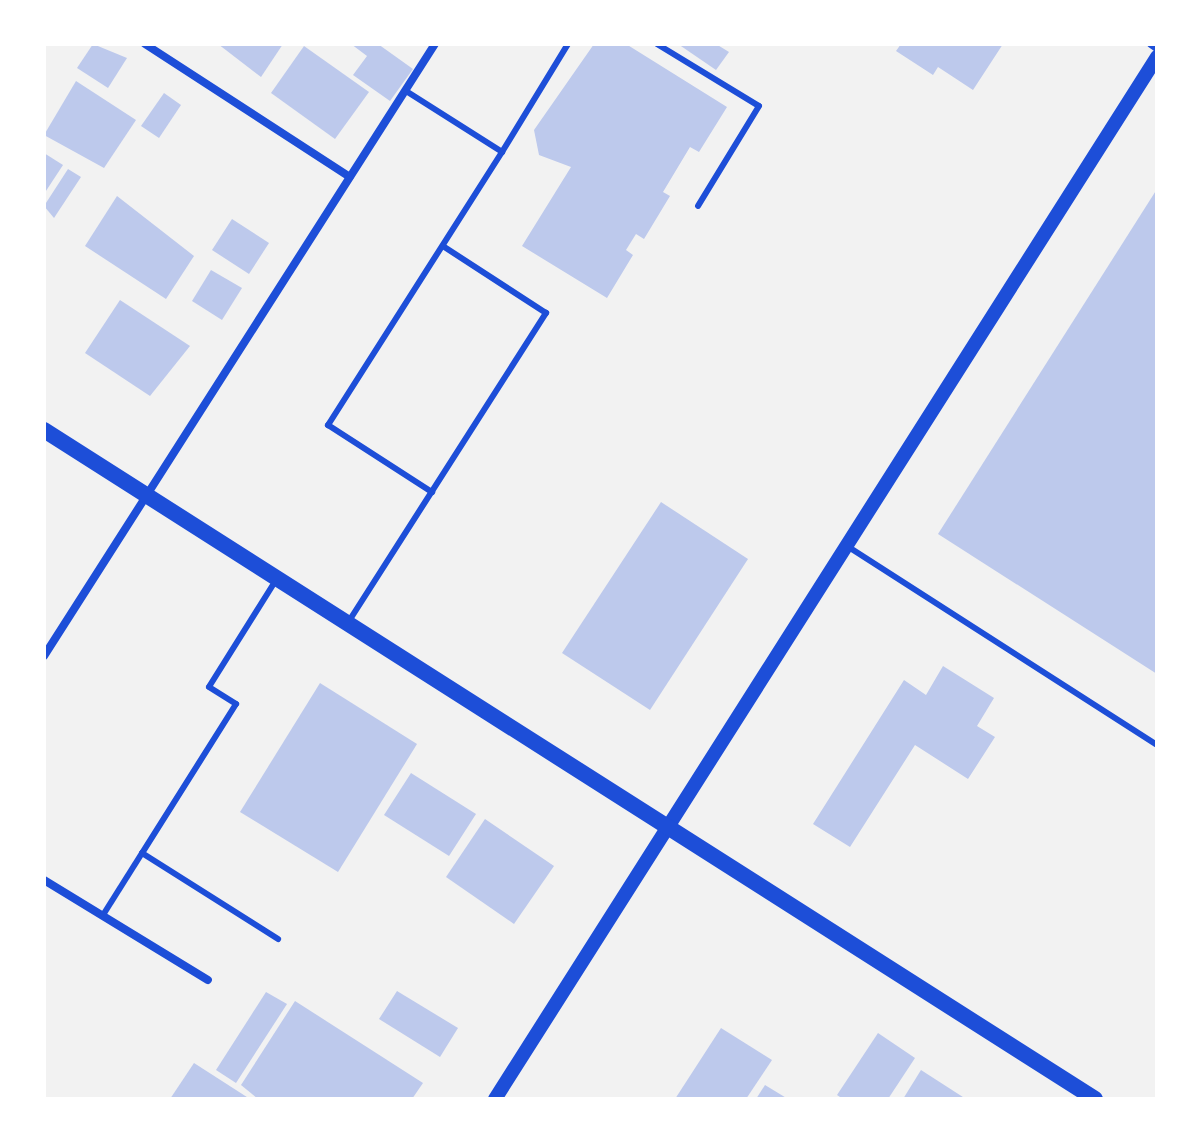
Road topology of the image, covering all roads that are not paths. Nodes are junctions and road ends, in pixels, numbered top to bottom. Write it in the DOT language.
graph roads {
  1 [pos="145,44"];
  2 [pos="435,44"];
  3 [pos="568,44"];
  4 [pos="657,44"];
  5 [pos="1151,44"];
  6 [pos="1157,48"];
  7 [pos="1157,57"];
  8 [pos="406,91"];
  9 [pos="502,152"];
  10 [pos="350,177"];
  11 [pos="698,206"];
  12 [pos="443,246"];
  13 [pos="44,430"];
  14 [pos="432,492"];
  15 [pos="148,495"];
  16 [pos="847,546"];
  17 [pos="278,577"];
  18 [pos="349,621"];
  19 [pos="44,656"];
  20 [pos="1157,745"];
  21 [pos="670,826"];
  22 [pos="142,853"];
  23 [pos="44,880"];
  24 [pos="103,915"];
  25 [pos="278,939"];
  26 [pos="208,980"];
  27 [pos="495,1099"];
  28 [pos="1095,1099"];
  1 -- 10 [label="street"];
  2 -- 8 [label="street"];
  3 -- 9 [label="lane"];
  4 -- 11 [label="lane"];
  5 -- 6 [label="street"];
  7 -- 16 [label="street"];
  8 -- 9 [label="lane"];
  8 -- 10 [label="street"];
  9 -- 12 [label="lane"];
  10 -- 15 [label="street"];
  12 -- 14 [label="lane"];
  12 -- 14 [label="lane"];
  13 -- 15 [label="main road"];
  14 -- 18 [label="lane"];
  15 -- 17 [label="main road"];
  15 -- 19 [label="street"];
  16 -- 20 [label="lane"];
  16 -- 21 [label="street"];
  17 -- 18 [label="main road"];
  17 -- 22 [label="lane"];
  18 -- 21 [label="main road"];
  21 -- 27 [label="street"];
  21 -- 28 [label="main road"];
  22 -- 24 [label="lane"];
  22 -- 25 [label="lane"];
  23 -- 24 [label="street"];
  24 -- 26 [label="street"];
}
